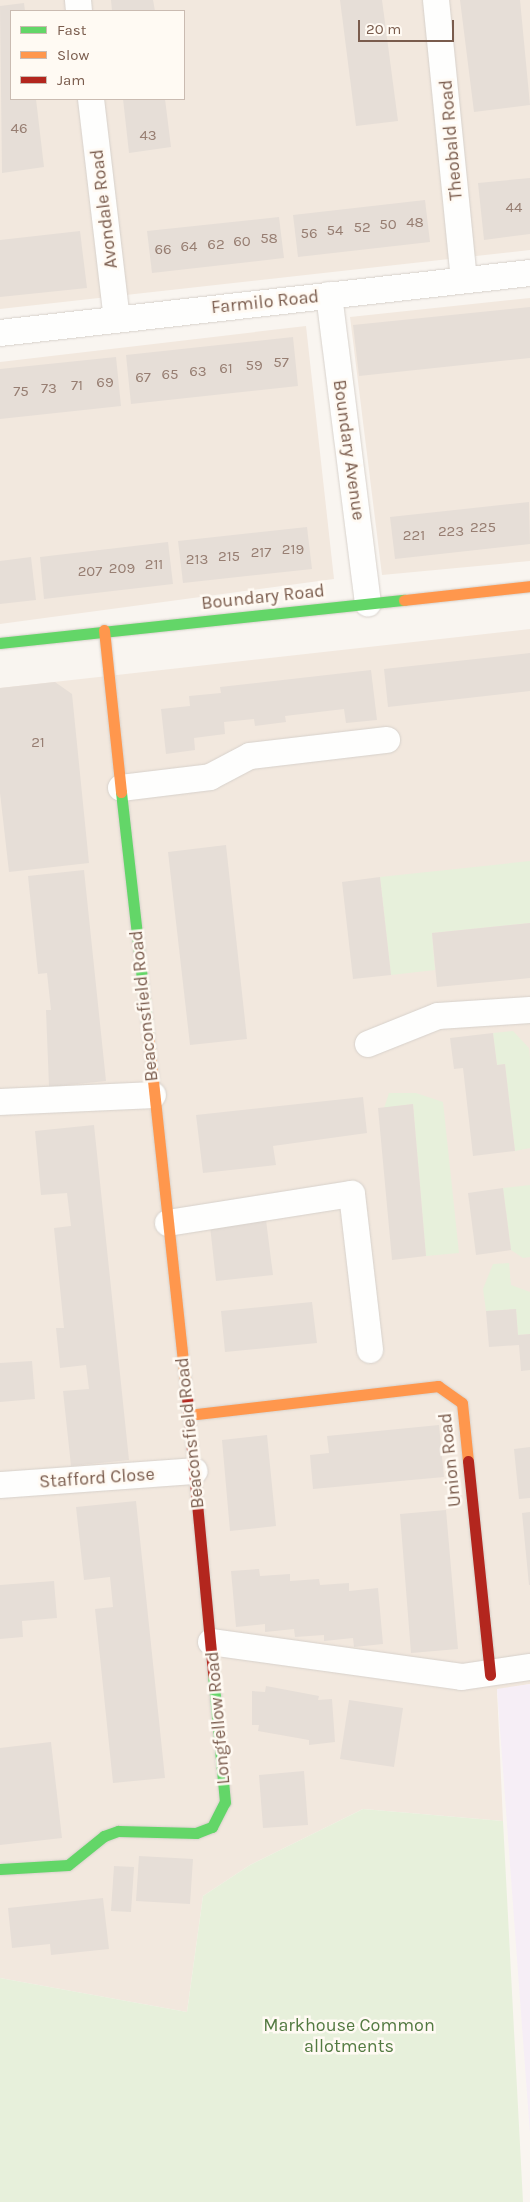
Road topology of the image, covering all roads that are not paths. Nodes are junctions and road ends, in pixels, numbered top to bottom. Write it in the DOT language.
graph roads {
  1 [pos="436,0"];
  2 [pos="91,100"];
  3 [pos="530,273"];
  4 [pos="464,280"];
  5 [pos="329,296"];
  6 [pos="117,318"];
  7 [pos="0,332"];
  8 [pos="530,586"];
  9 [pos="368,604"];
  10 [pos="104,630"];
  11 [pos="0,643"];
  12 [pos="387,740"];
  13 [pos="121,788"];
  14 [pos="530,1010"];
  15 [pos="368,1044"];
  16 [pos="153,1095"];
  17 [pos="0,1102"];
  18 [pos="168,1223"];
  19 [pos="370,1350"];
  20 [pos="188,1415"];
  21 [pos="194,1471"];
  22 [pos="0,1485"];
  23 [pos="211,1642"];
  24 [pos="530,1667"];
  25 [pos="490,1675"];
  26 [pos="0,1869"];
  1 -- 4 [label="street, Theobald Road"];
  2 -- 6 [label="street, Avondale Road"];
  3 -- 4 [label="street, Farmilo Road"];
  4 -- 5 [label="street, Farmilo Road"];
  5 -- 6 [label="street, Farmilo Road"];
  5 -- 9 [label="street, Boundary Avenue"];
  6 -- 7 [label="street, Farmilo Road"];
  8 -- 9 [label="street, Boundary Road"];
  9 -- 10 [label="street, Boundary Road"];
  10 -- 11 [label="street, Boundary Road"];
  10 -- 13 [label="street, Beaconsfield Road"];
  12 -- 13 [label="street"];
  13 -- 16 [label="street, Beaconsfield Road"];
  14 -- 15 [label="street"];
  16 -- 17 [label="street"];
  16 -- 18 [label="street, Beaconsfield Road"];
  18 -- 19 [label="street"];
  18 -- 20 [label="street, Beaconsfield Road"];
  20 -- 21 [label="street, Beaconsfield Road"];
  20 -- 25 [label="street, Union Road"];
  21 -- 22 [label="street, Stafford Close"];
  21 -- 23 [label="street, Beaconsfield Road"];
  23 -- 25 [label="street, Longfellow Road"];
  23 -- 26 [label="street, Longfellow Road"];
  24 -- 25 [label="street, Longfellow Road"];
}
